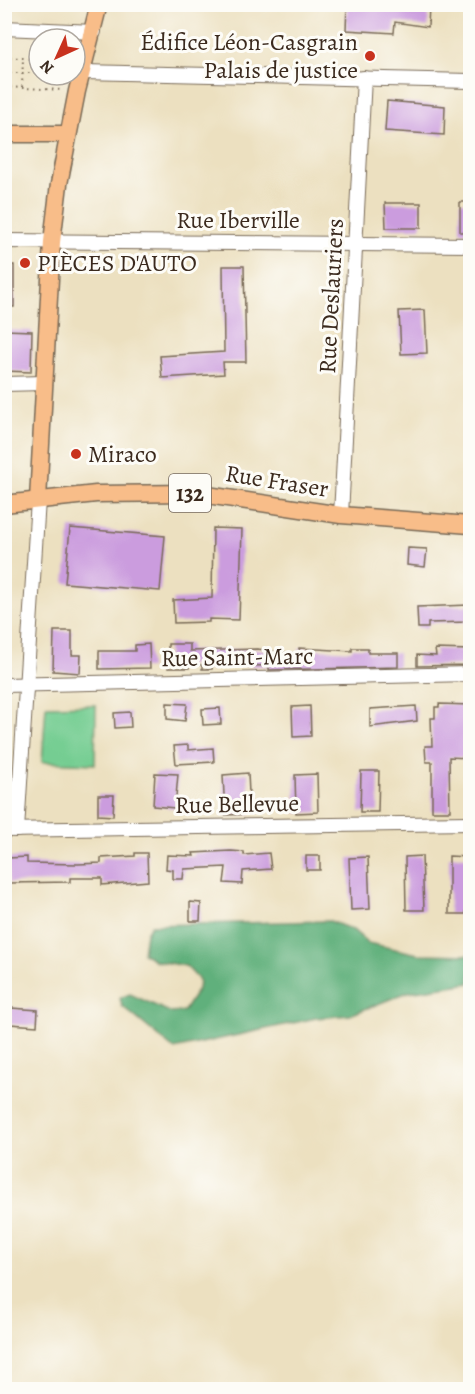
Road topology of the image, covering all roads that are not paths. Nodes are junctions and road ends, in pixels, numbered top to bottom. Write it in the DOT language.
graph roads {
  1 [pos="99,4"];
  2 [pos="4,28"];
  3 [pos="94,32"];
  4 [pos="87,57"];
  5 [pos="87,72"];
  6 [pos="364,78"];
  7 [pos="471,81"];
  8 [pos="78,87"];
  9 [pos="4,134"];
  10 [pos="68,134"];
  11 [pos="4,241"];
  12 [pos="52,242"];
  13 [pos="357,244"];
  14 [pos="471,245"];
  15 [pos="44,383"];
  16 [pos="4,384"];
  17 [pos="38,500"];
  18 [pos="4,504"];
  19 [pos="341,515"];
  20 [pos="471,525"];
  21 [pos="471,674"];
  22 [pos="27,684"];
  23 [pos="4,685"];
  24 [pos="471,823"];
  25 [pos="11,830"];
  1 -- 3 [label="main road"];
  2 -- 3 [label="street"];
  3 -- 4 [label="main road"];
  5 -- 6 [label="street"];
  6 -- 7 [label="street"];
  6 -- 13 [label="street, Rue Deslauriers"];
  8 -- 10 [label="main road"];
  9 -- 10 [label="main road"];
  10 -- 12 [label="main road"];
  11 -- 12 [label="street, Rue Iberville"];
  12 -- 13 [label="street, Rue Iberville"];
  12 -- 15 [label="main road"];
  13 -- 14 [label="street, Rue Iberville"];
  13 -- 19 [label="street, Rue Deslauriers"];
  15 -- 16 [label="street"];
  15 -- 17 [label="main road"];
  17 -- 18 [label="main road, Rue Fraser / 132"];
  17 -- 19 [label="main road, Rue Fraser / 132"];
  17 -- 22 [label="street"];
  19 -- 20 [label="main road, Rue Fraser / 132"];
  21 -- 22 [label="street, Rue Saint-Marc"];
  22 -- 23 [label="street, Rue Saint-Marc"];
  22 -- 25 [label="street"];
  24 -- 25 [label="street, Rue Bellevue"];
}
